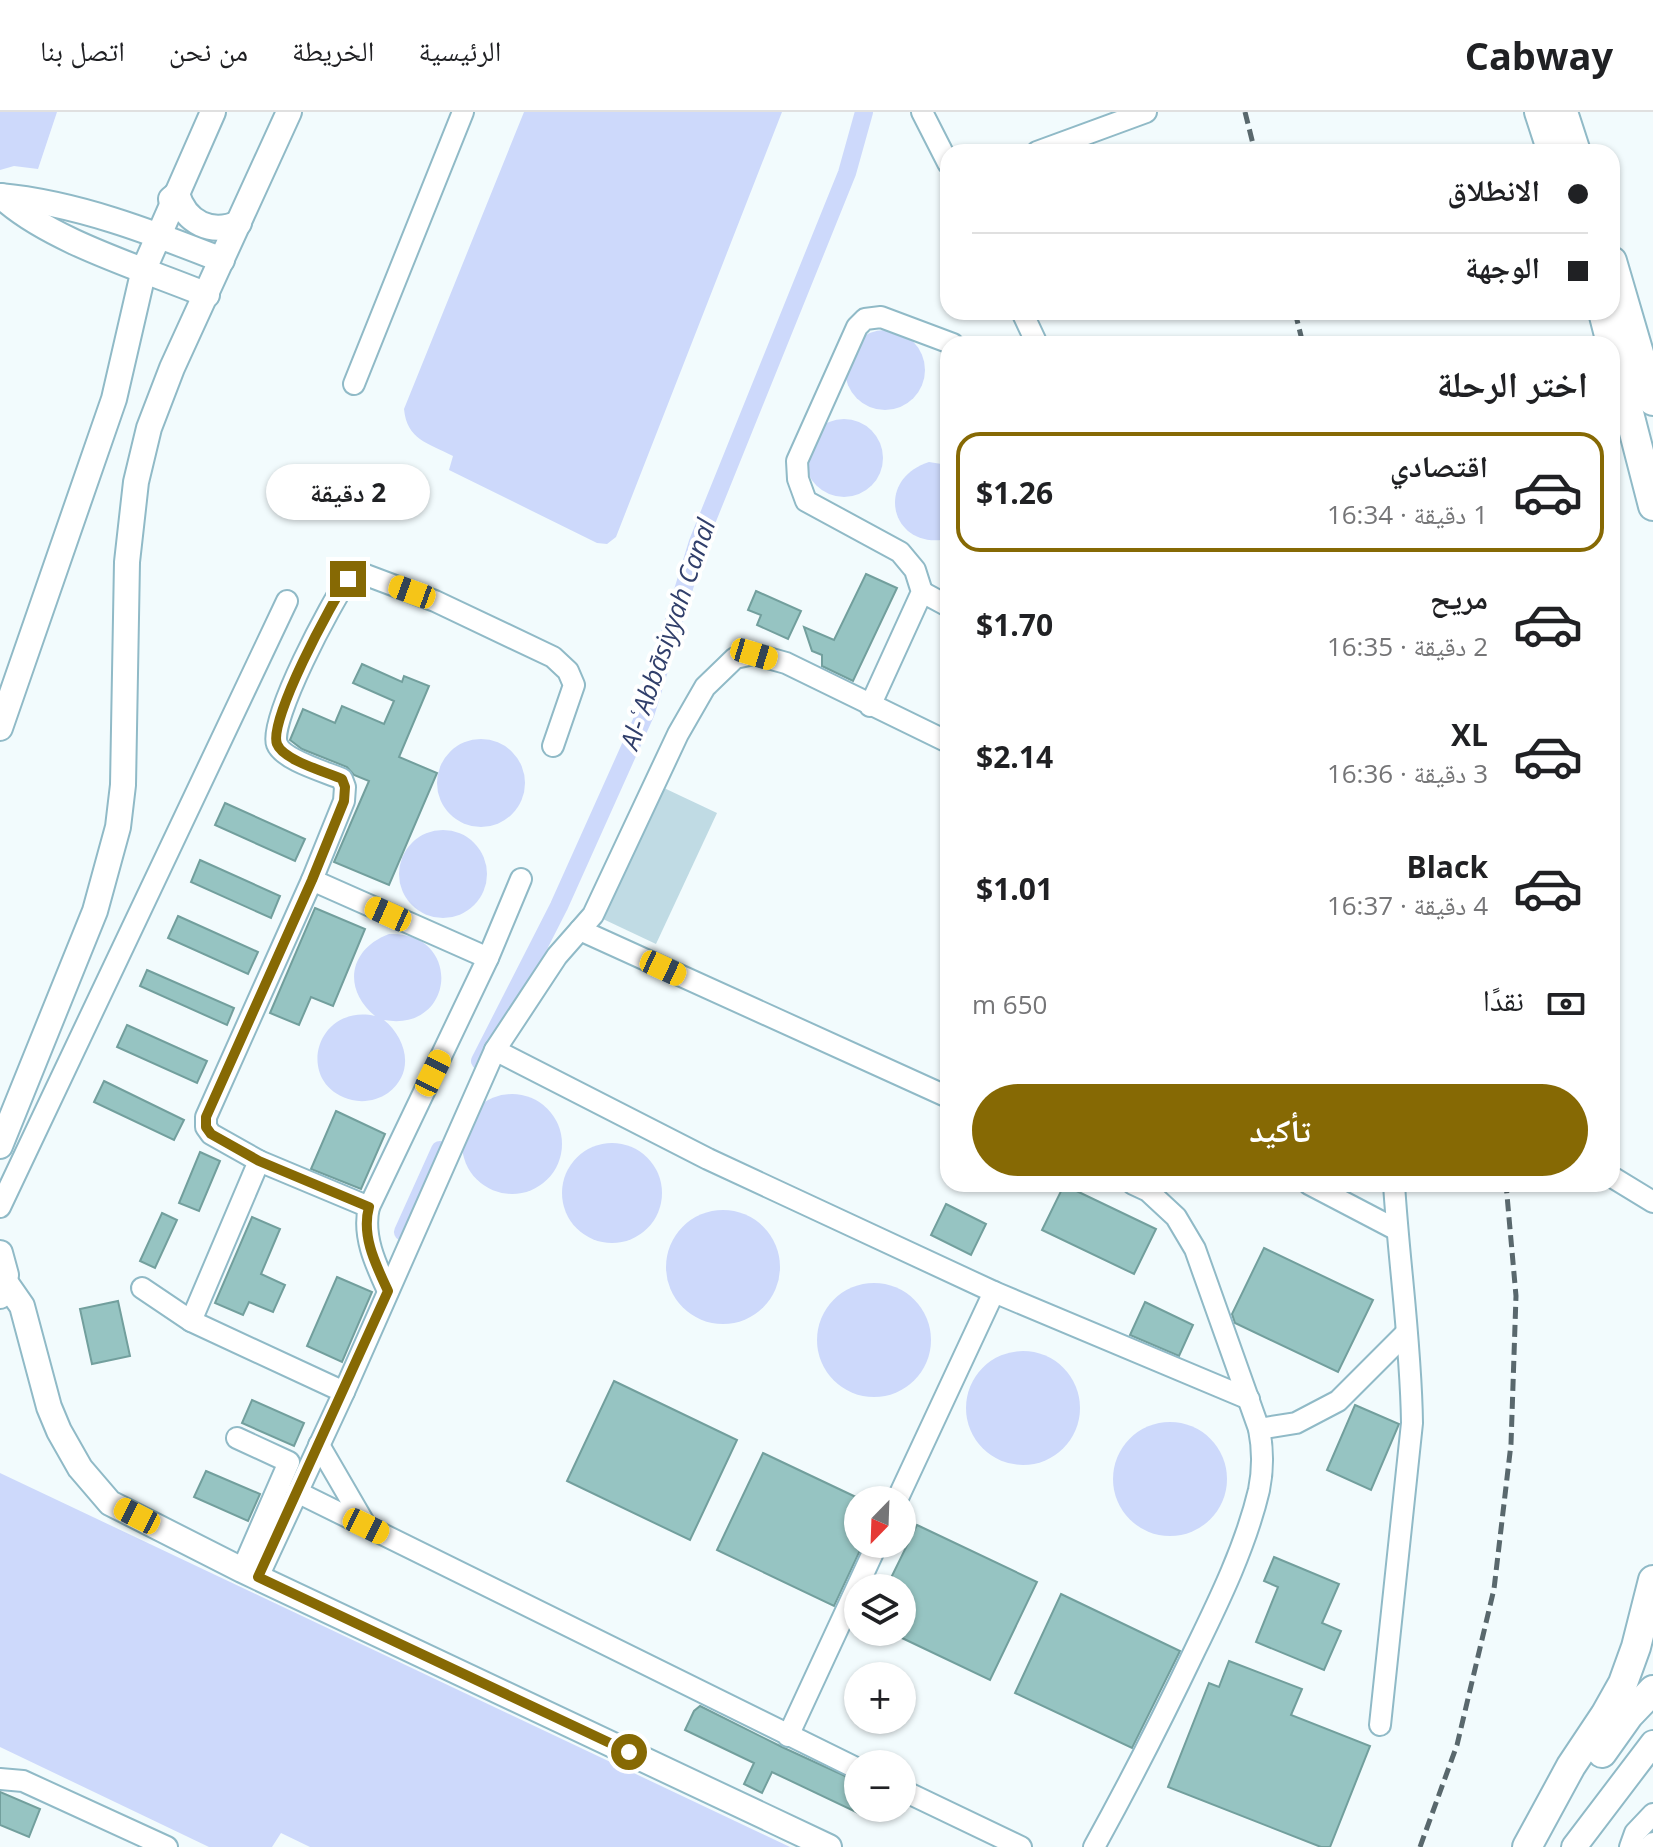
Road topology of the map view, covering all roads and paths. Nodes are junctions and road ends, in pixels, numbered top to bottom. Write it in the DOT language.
graph roads {
  1 [pos="213,112"];
  2 [pos="289,112"];
  3 [pos="463,112"];
  4 [pos="922,112"];
  5 [pos="1146,112"];
  6 [pos="1539,112"];
  7 [pos="1563,112"];
  8 [pos="1059,144"];
  9 [pos="1549,144"];
  10 [pos="1573,144"];
  11 [pos="940,147"];
  12 [pos="177,194"];
  13 [pos="0,196"];
  14 [pos="103,218"];
  15 [pos="239,223"];
  16 [pos="158,235"];
  17 [pos="222,260"];
  18 [pos="144,269"];
  19 [pos="207,295"];
  20 [pos="1620,304"];
  21 [pos="940,339"];
  22 [pos="1620,347"];
  23 [pos="1633,373"];
  24 [pos="354,384"];
  25 [pos="1653,401"];
  26 [pos="1646,453"];
  27 [pos="1653,506"];
  28 [pos="922,592"];
  29 [pos="287,601"];
  30 [pos="940,602"];
  31 [pos="870,706"];
  32 [pos="0,728"];
  33 [pos="940,738"];
  34 [pos="553,746"];
  35 [pos="521,879"];
  36 [pos="312,880"];
  37 [pos="580,930"];
  38 [pos="488,958"];
  39 [pos="495,1050"];
  40 [pos="940,1093"];
  41 [pos="0,1146"];
  42 [pos="259,1161"];
  43 [pos="1620,1182"];
  44 [pos="1149,1192"];
  45 [pos="1324,1192"];
  46 [pos="1395,1192"];
  47 [pos="1653,1202"];
  48 [pos="0,1207"];
  49 [pos="369,1207"];
  50 [pos="1397,1230"];
  51 [pos="0,1253"];
  52 [pos="142,1288"];
  53 [pos="2,1291"];
  54 [pos="388,1291"];
  55 [pos="994,1292"];
  56 [pos="0,1311"];
  57 [pos="191,1321"];
  58 [pos="1406,1333"];
  59 [pos="344,1392"];
  60 [pos="1249,1399"];
  61 [pos="1259,1429"];
  62 [pos="237,1438"];
  63 [pos="319,1445"];
  64 [pos="904,1486"];
  65 [pos="297,1492"];
  66 [pos="366,1526"];
  67 [pos="871,1558"];
  68 [pos="250,1573"];
  69 [pos="1653,1580"];
  70 [pos="1653,1691"];
  71 [pos="1613,1722"];
  72 [pos="1380,1725"];
  73 [pos="788,1736"];
  74 [pos="1653,1743"];
  75 [pos="844,1762"];
  76 [pos="0,1779"];
  77 [pos="916,1797"];
  78 [pos="1653,1814"];
  79 [pos="1653,1829"];
  80 [pos="1653,1843"];
  81 [pos="167,1847"];
  82 [pos="829,1847"];
  83 [pos="1021,1847"];
  84 [pos="1094,1847"];
  85 [pos="1527,1847"];
  86 [pos="1548,1847"];
  87 [pos="1574,1847"];
  88 [pos="1630,1847"];
  89 [pos="1637,1847"];
  90 [pos="1649,1847"];
  1 -- 12 [label="main road"];
  2 -- 15 [label="main road"];
  3 -- 24 [label="street"];
  4 -- 11 [label="street"];
  5 -- 8 [label="street"];
  6 -- 9 [label="highway"];
  7 -- 10 [label="highway"];
  12 -- 14 [label="main road"];
  12 -- 15 [label="main road"];
  12 -- 16 [label="main road"];
  13 -- 14 [label="main road"];
  13 -- 18 [label="main road"];
  14 -- 16 [label="main road"];
  15 -- 17 [label="main road"];
  16 -- 17 [label="main road"];
  16 -- 18 [label="main road"];
  17 -- 19 [label="main road"];
  18 -- 19 [label="main road"];
  18 -- 32 [label="main road"];
  19 -- 41 [label="main road"];
  20 -- 23 [label="highway"];
  21 -- 28 [label="street"];
  22 -- 23 [label="highway"];
  23 -- 25 [label="highway"];
  23 -- 26 [label="highway"];
  26 -- 27 [label="highway"];
  28 -- 30 [label="street"];
  28 -- 31 [label="street"];
  29 -- 48 [label="street"];
  31 -- 33 [label="street"];
  31 -- 37 [label="street"];
  34 -- 36 [label="street"];
  35 -- 38 [label="street"];
  36 -- 38 [label="street"];
  36 -- 42 [label="street"];
  37 -- 39 [label="street"];
  37 -- 40 [label="street"];
  38 -- 49 [label="street"];
  39 -- 54 [label="street"];
  39 -- 55 [label="street"];
  42 -- 49 [label="street"];
  42 -- 57 [label="street"];
  43 -- 47 [label="street"];
  44 -- 60 [label="street"];
  45 -- 50 [label="street"];
  46 -- 50 [label="street"];
  49 -- 54 [label="street"];
  50 -- 58 [label="street"];
  51 -- 53 [label="main road"];
  52 -- 57 [label="street"];
  53 -- 56 [label="main road"];
  53 -- 68 [label="main road"];
  54 -- 59 [label="street"];
  55 -- 60 [label="street"];
  55 -- 64 [label="street"];
  57 -- 59 [label="street"];
  58 -- 61 [label="street"];
  58 -- 72 [label="street"];
  59 -- 63 [label="street"];
  60 -- 61 [label="street"];
  61 -- 84 [label="street"];
  62 -- 68 [label="street"];
  63 -- 65 [label="street"];
  63 -- 66 [label="street"];
  65 -- 66 [label="street"];
  65 -- 68 [label="street"];
  66 -- 73 [label="street"];
  67 -- 73 [label="street"];
  68 -- 82 [label="main road"];
  69 -- 71 [label="highway"];
  70 -- 71 [label="highway"];
  71 -- 85 [label="highway"];
  71 -- 86 [label="highway"];
  73 -- 75 [label="street"];
  74 -- 87 [label="main road"];
  76 -- 81 [label="street"];
  77 -- 83 [label="street"];
  78 -- 88 [label="street"];
  79 -- 89 [label="street"];
  80 -- 90 [label="street"];
}
